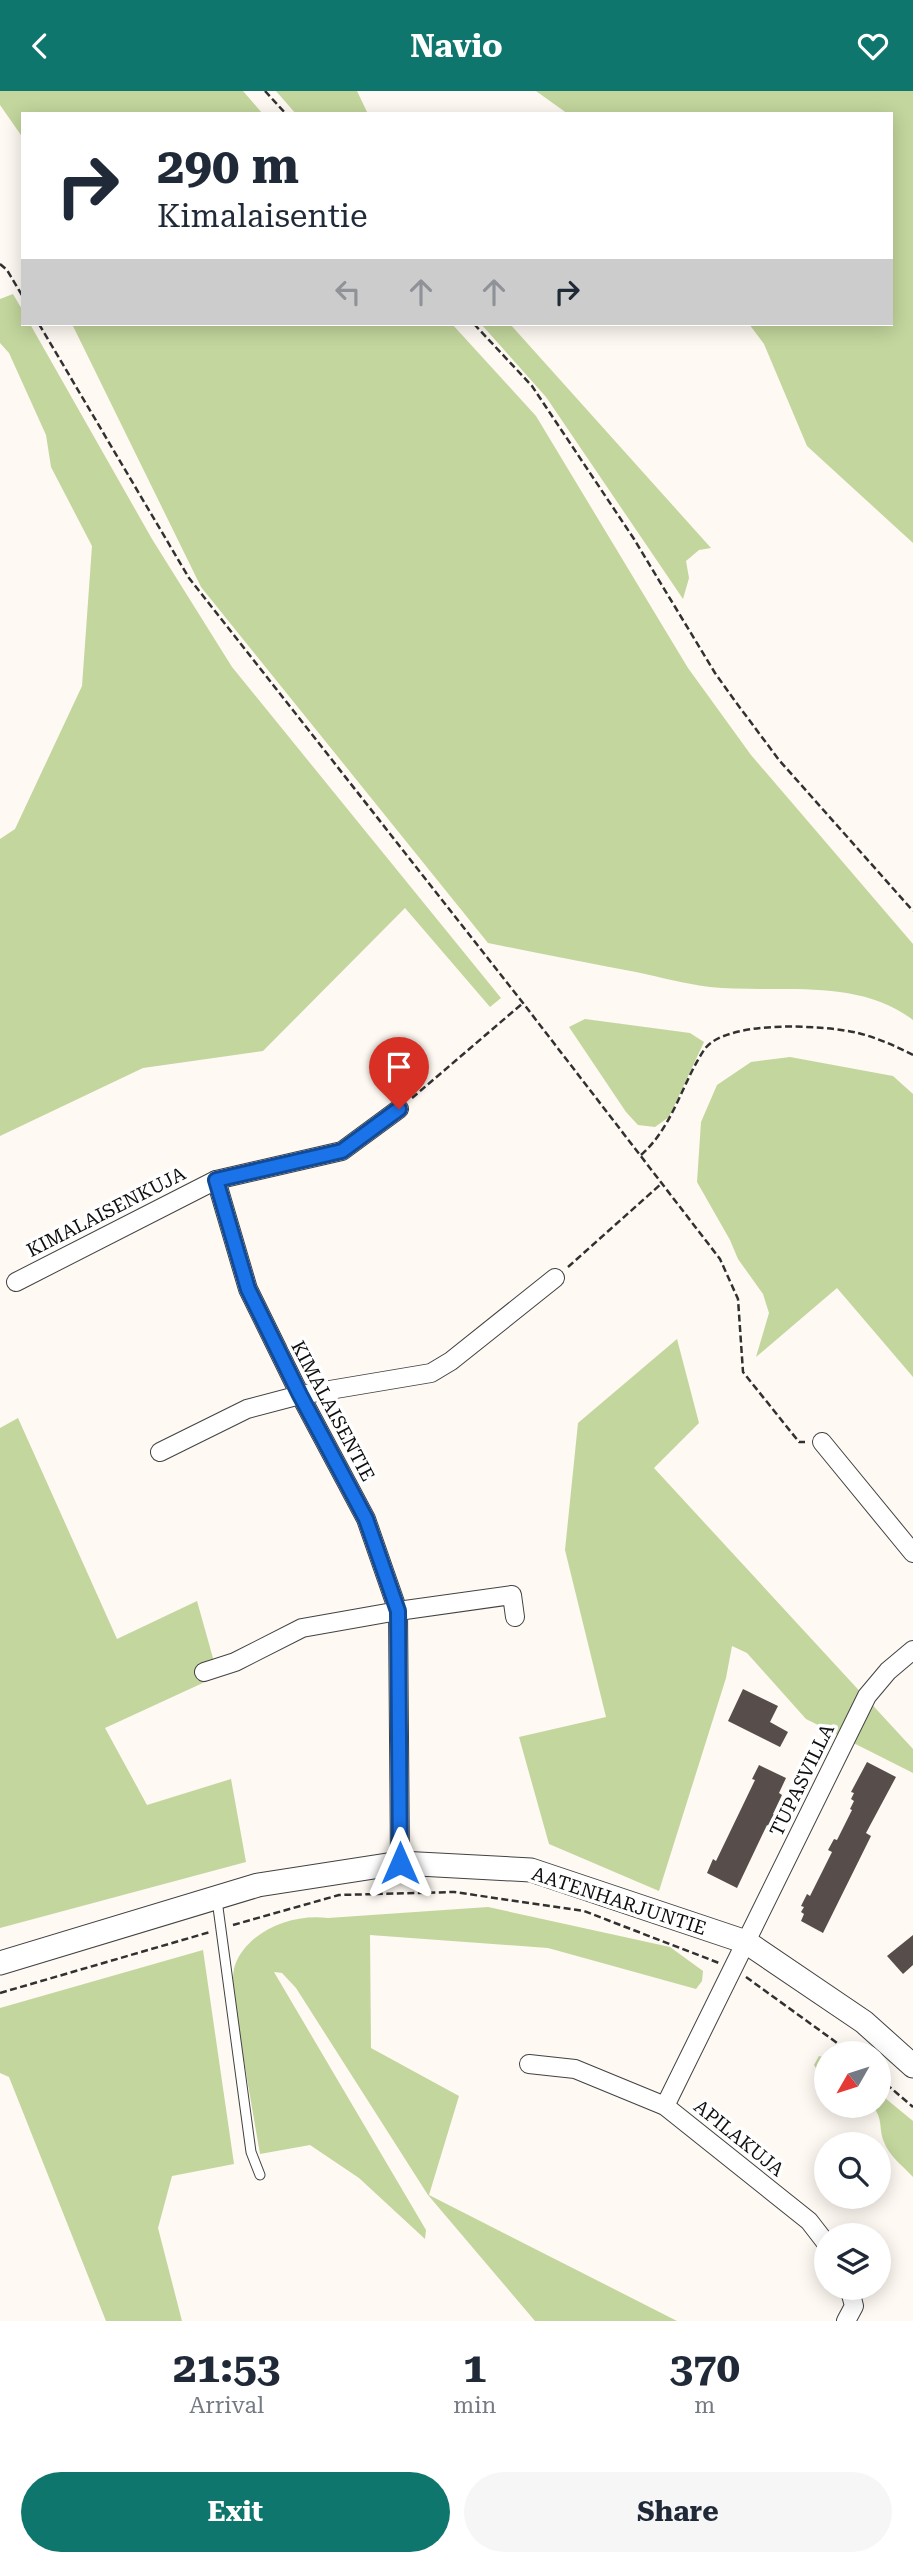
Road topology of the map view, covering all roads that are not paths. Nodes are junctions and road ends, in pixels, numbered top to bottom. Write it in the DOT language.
graph roads {
  1 [pos="399,1109"];
  2 [pos="216,1180"];
  3 [pos="555,1278"];
  4 [pos="16,1282"];
  5 [pos="300,1395"];
  6 [pos="822,1442"];
  7 [pos="160,1452"];
  8 [pos="913,1553"];
  9 [pos="398,1611"];
  10 [pos="515,1618"];
  11 [pos="913,1650"];
  12 [pos="204,1672"];
  13 [pos="400,1863"];
  14 [pos="217,1898"];
  15 [pos="746,1942"];
  16 [pos="0,1963"];
  17 [pos="529,2064"];
  18 [pos="913,2066"];
  19 [pos="665,2106"];
  20 [pos="260,2175"];
  21 [pos="814,2227"];
  22 [pos="852,2300"];
  23 [pos="846,2321"];
  1 -- 2 [label="street"];
  2 -- 4 [label="street, KIMALAISENKUJA"];
  2 -- 5 [label="street, KIMALAISENTIE"];
  3 -- 5 [label="street"];
  5 -- 7 [label="street"];
  5 -- 9 [label="street, KIMALAISENTIE"];
  6 -- 8 [label="street"];
  9 -- 10 [label="street"];
  9 -- 12 [label="street"];
  9 -- 13 [label="street, KIMALAISENTIE"];
  11 -- 15 [label="street, TUPASVILLA"];
  13 -- 14 [label="street, AATENHARJUNTIE"];
  13 -- 15 [label="street, AATENHARJUNTIE"];
  14 -- 16 [label="street, AATENHARJUNTIE"];
  14 -- 20 [label="lane"];
  15 -- 18 [label="street, AATENHARJUNTIE"];
  15 -- 19 [label="street, APILAKUJA"];
  17 -- 19 [label="street"];
  19 -- 21 [label="street, APILAKUJA"];
  22 -- 23 [label="street"];
}
